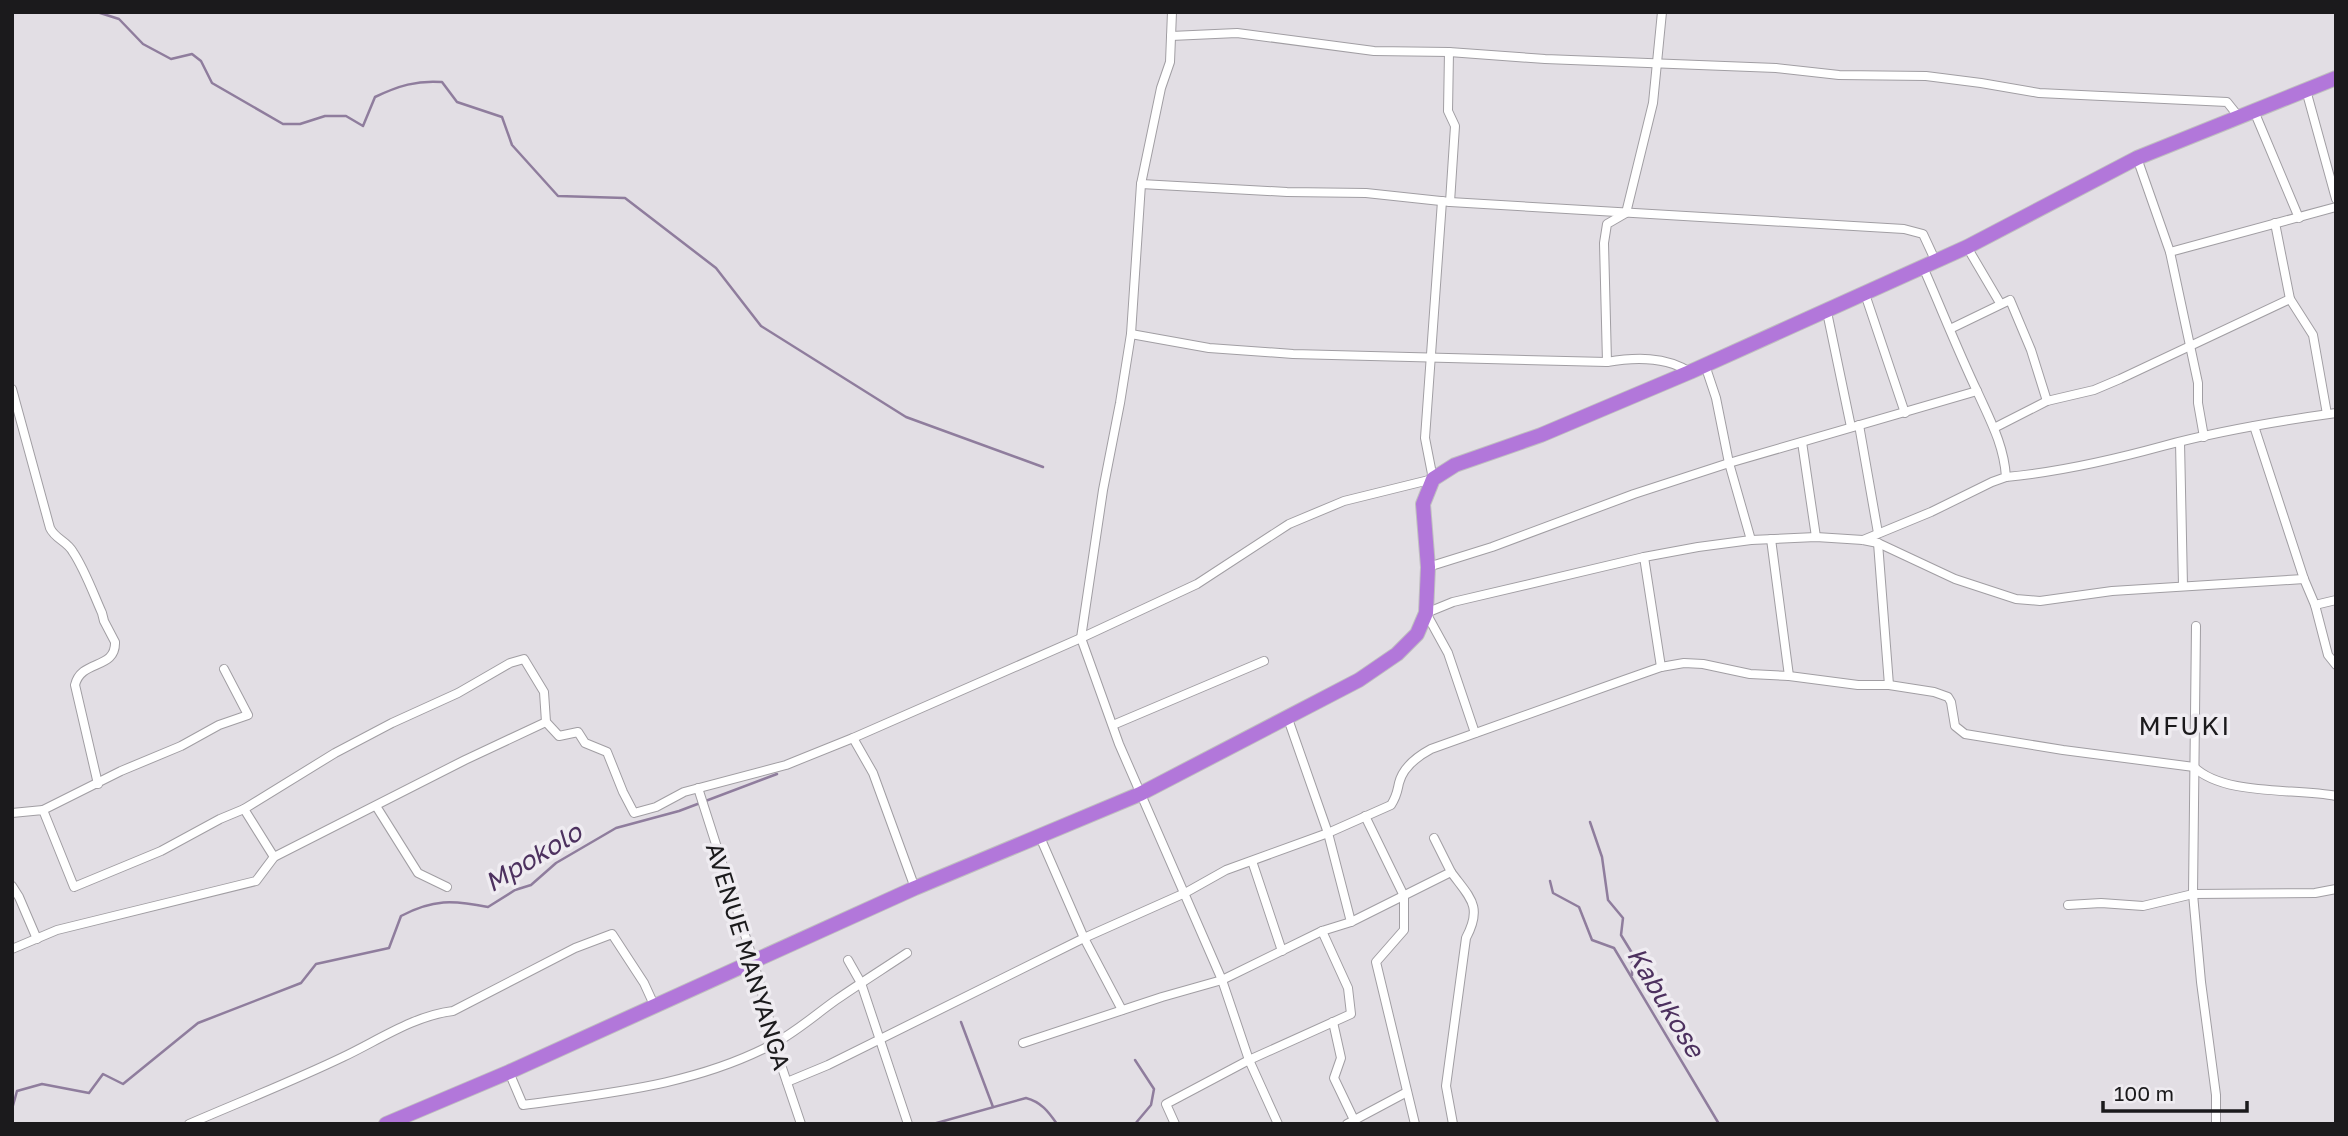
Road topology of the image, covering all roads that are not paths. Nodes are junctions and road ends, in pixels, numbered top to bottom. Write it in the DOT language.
graph roads {
  1 [pos="1172,12"];
  2 [pos="1662,12"];
  3 [pos="1171,36"];
  4 [pos="1449,52"];
  5 [pos="1657,64"];
  6 [pos="2336,78"];
  7 [pos="2306,90"];
  8 [pos="2254,111"];
  9 [pos="2239,117"];
  10 [pos="2137,158"];
  11 [pos="1141,184"];
  12 [pos="2336,199"];
  13 [pos="1446,202"];
  14 [pos="2336,207"];
  15 [pos="1626,212"];
  16 [pos="2299,218"];
  17 [pos="2275,223"];
  18 [pos="1968,247"];
  19 [pos="2170,252"];
  20 [pos="1930,264"];
  21 [pos="1865,294"];
  22 [pos="2290,299"];
  23 [pos="2000,303"];
  24 [pos="1827,312"];
  25 [pos="1950,329"];
  26 [pos="1131,334"];
  27 [pos="2190,345"];
  28 [pos="1433,357"];
  29 [pos="1607,362"];
  30 [pos="1704,365"];
  31 [pos="1690,372"];
  32 [pos="12,389"];
  33 [pos="1977,391"];
  34 [pos="2047,401"];
  35 [pos="1905,413"];
  36 [pos="2331,414"];
  37 [pos="1855,426"];
  38 [pos="2254,426"];
  39 [pos="1996,427"];
  40 [pos="2204,437"];
  41 [pos="1802,442"];
  42 [pos="2180,442"];
  43 [pos="1730,463"];
  44 [pos="2006,477"];
  45 [pos="1433,479"];
  46 [pos="1816,537"];
  47 [pos="1878,538"];
  48 [pos="1771,539"];
  49 [pos="1751,540"];
  50 [pos="1644,557"];
  51 [pos="1428,567"];
  52 [pos="2304,579"];
  53 [pos="2183,586"];
  54 [pos="2336,600"];
  55 [pos="2315,605"];
  56 [pos="1426,613"];
  57 [pos="2196,626"];
  58 [pos="1081,638"];
  59 [pos="1264,660"];
  60 [pos="2336,665"];
  61 [pos="1661,667"];
  62 [pos="224,669"];
  63 [pos="1789,676"];
  64 [pos="1889,685"];
  65 [pos="1287,716"];
  66 [pos="546,722"];
  67 [pos="1114,725"];
  68 [pos="1475,733"];
  69 [pos="853,738"];
  70 [pos="2194,767"];
  71 [pos="98,784"];
  72 [pos="698,788"];
  73 [pos="1140,794"];
  74 [pos="2336,796"];
  75 [pos="376,806"];
  76 [pos="244,809"];
  77 [pos="43,810"];
  78 [pos="12,813"];
  79 [pos="1365,816"];
  80 [pos="1328,833"];
  81 [pos="1041,837"];
  82 [pos="1434,838"];
  83 [pos="274,857"];
  84 [pos="1252,861"];
  85 [pos="1451,872"];
  86 [pos="12,886"];
  87 [pos="447,887"];
  88 [pos="915,888"];
  89 [pos="2336,889"];
  90 [pos="1185,893"];
  91 [pos="2193,894"];
  92 [pos="1404,896"];
  93 [pos="2068,905"];
  94 [pos="1351,922"];
  95 [pos="1322,931"];
  96 [pos="1084,937"];
  97 [pos="37,939"];
  98 [pos="12,949"];
  99 [pos="1282,951"];
  100 [pos="907,953"];
  101 [pos="848,960"];
  102 [pos="754,963"];
  103 [pos="1222,980"];
  104 [pos="861,983"];
  105 [pos="655,1007"];
  106 [pos="1122,1010"];
  107 [pos="1333,1022"];
  108 [pos="880,1038"];
  109 [pos="1023,1043"];
  110 [pos="774,1044"];
  111 [pos="1249,1060"];
  112 [pos="509,1072"];
  113 [pos="787,1082"];
  114 [pos="1407,1092"];
  115 [pos="389,1123"];
  116 [pos="1353,1123"];
  117 [pos="189,1124"];
  118 [pos="801,1124"];
  119 [pos="908,1124"];
  120 [pos="1175,1124"];
  121 [pos="1278,1124"];
  122 [pos="1415,1124"];
  123 [pos="1453,1124"];
  124 [pos="2216,1124"];
  1 -- 3 [label="street"];
  2 -- 5 [label="street"];
  3 -- 4 [label="street"];
  3 -- 11 [label="street"];
  4 -- 5 [label="street"];
  4 -- 13 [label="street"];
  5 -- 9 [label="street"];
  5 -- 15 [label="street"];
  6 -- 7 [label="highway"];
  7 -- 8 [label="highway"];
  7 -- 12 [label="street"];
  8 -- 9 [label="highway"];
  8 -- 16 [label="street"];
  9 -- 10 [label="highway"];
  10 -- 18 [label="highway"];
  10 -- 19 [label="street"];
  11 -- 13 [label="street"];
  11 -- 26 [label="street"];
  13 -- 15 [label="street"];
  13 -- 28 [label="street"];
  14 -- 16 [label="street"];
  15 -- 20 [label="street"];
  15 -- 29 [label="street"];
  16 -- 17 [label="street"];
  17 -- 19 [label="street"];
  17 -- 22 [label="street"];
  18 -- 20 [label="highway"];
  18 -- 23 [label="street"];
  19 -- 27 [label="street"];
  20 -- 21 [label="highway"];
  20 -- 25 [label="street"];
  21 -- 24 [label="highway"];
  21 -- 35 [label="street"];
  22 -- 27 [label="street"];
  22 -- 36 [label="street"];
  23 -- 25 [label="street"];
  23 -- 34 [label="street"];
  24 -- 30 [label="highway"];
  24 -- 37 [label="street"];
  25 -- 33 [label="street"];
  26 -- 28 [label="street"];
  26 -- 58 [label="street"];
  27 -- 34 [label="street"];
  27 -- 40 [label="street"];
  28 -- 29 [label="street"];
  28 -- 45 [label="street"];
  29 -- 31 [label="street"];
  30 -- 31 [label="highway"];
  30 -- 43 [label="street"];
  31 -- 45 [label="highway"];
  32 -- 71 [label="street"];
  33 -- 35 [label="street"];
  33 -- 39 [label="street"];
  34 -- 39 [label="street"];
  35 -- 37 [label="street"];
  36 -- 38 [label="street"];
  37 -- 41 [label="street"];
  37 -- 47 [label="street"];
  38 -- 40 [label="street"];
  38 -- 52 [label="street"];
  39 -- 44 [label="street"];
  40 -- 42 [label="street"];
  41 -- 43 [label="street"];
  41 -- 46 [label="street"];
  42 -- 44 [label="street"];
  42 -- 53 [label="street"];
  43 -- 49 [label="street"];
  43 -- 51 [label="street"];
  44 -- 47 [label="street"];
  45 -- 51 [label="highway"];
  45 -- 58 [label="street"];
  46 -- 47 [label="street"];
  46 -- 48 [label="street"];
  47 -- 53 [label="street"];
  47 -- 64 [label="street"];
  48 -- 49 [label="street"];
  48 -- 63 [label="street"];
  49 -- 50 [label="street"];
  50 -- 56 [label="street"];
  50 -- 61 [label="street"];
  51 -- 56 [label="highway"];
  52 -- 53 [label="street"];
  52 -- 55 [label="street"];
  54 -- 55 [label="street"];
  55 -- 60 [label="street"];
  56 -- 65 [label="highway"];
  56 -- 68 [label="street"];
  57 -- 70 [label="street"];
  58 -- 67 [label="street"];
  58 -- 69 [label="street"];
  59 -- 67 [label="street"];
  61 -- 63 [label="street"];
  61 -- 68 [label="street"];
  62 -- 71 [label="street"];
  63 -- 64 [label="street"];
  64 -- 70 [label="street"];
  65 -- 73 [label="highway"];
  65 -- 80 [label="street"];
  66 -- 72 [label="street"];
  66 -- 75 [label="street"];
  66 -- 76 [label="street"];
  67 -- 73 [label="street"];
  68 -- 79 [label="street"];
  69 -- 72 [label="street"];
  69 -- 88 [label="street"];
  70 -- 74 [label="street"];
  70 -- 91 [label="street"];
  71 -- 77 [label="street"];
  72 -- 102 [label="street, AVENUE MANYANGA"];
  73 -- 81 [label="highway"];
  73 -- 90 [label="street"];
  75 -- 83 [label="street"];
  75 -- 87 [label="street"];
  76 -- 77 [label="street"];
  76 -- 83 [label="street"];
  77 -- 78 [label="street"];
  79 -- 80 [label="street"];
  79 -- 92 [label="street"];
  80 -- 84 [label="street"];
  80 -- 94 [label="street"];
  81 -- 88 [label="highway"];
  81 -- 96 [label="street"];
  82 -- 85 [label="street"];
  83 -- 97 [label="street"];
  84 -- 90 [label="street"];
  84 -- 99 [label="street"];
  85 -- 92 [label="street"];
  85 -- 123 [label="street"];
  86 -- 97 [label="street"];
  88 -- 102 [label="highway"];
  89 -- 91 [label="street"];
  90 -- 96 [label="street"];
  90 -- 103 [label="street"];
  91 -- 93 [label="street"];
  91 -- 124 [label="street"];
  92 -- 94 [label="street"];
  92 -- 114 [label="street"];
  94 -- 95 [label="street"];
  95 -- 99 [label="street"];
  95 -- 107 [label="street"];
  96 -- 106 [label="street"];
  96 -- 108 [label="street"];
  97 -- 98 [label="street"];
  99 -- 103 [label="street"];
  100 -- 104 [label="street"];
  101 -- 104 [label="street"];
  102 -- 105 [label="highway"];
  102 -- 110 [label="street, AVENUE MANYANGA"];
  103 -- 106 [label="street"];
  103 -- 111 [label="street"];
  104 -- 108 [label="street"];
  104 -- 110 [label="street"];
  105 -- 112 [label="highway"];
  105 -- 117 [label="street"];
  106 -- 109 [label="street"];
  107 -- 111 [label="street"];
  107 -- 116 [label="street"];
  108 -- 113 [label="street"];
  108 -- 119 [label="street"];
  110 -- 112 [label="street"];
  110 -- 113 [label="street, AVENUE MANYANGA"];
  111 -- 120 [label="street"];
  111 -- 121 [label="street"];
  112 -- 115 [label="highway"];
  113 -- 118 [label="street, AVENUE MANYANGA"];
  114 -- 116 [label="street"];
  114 -- 122 [label="street"];
}
